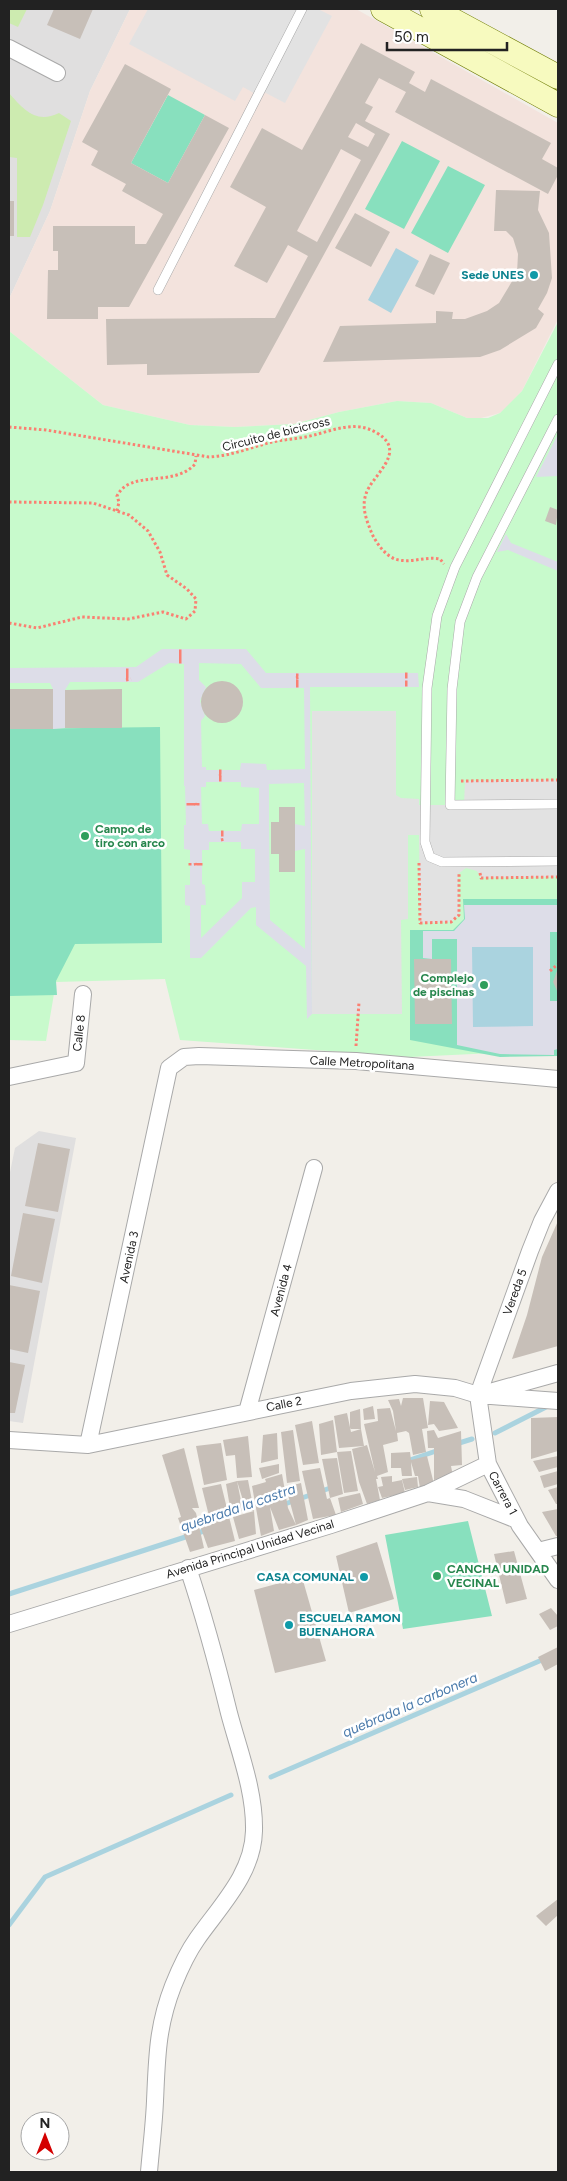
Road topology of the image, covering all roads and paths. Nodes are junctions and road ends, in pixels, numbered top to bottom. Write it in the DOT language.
graph roads {
  1 [pos="302,9"];
  2 [pos="383,9"];
  3 [pos="432,9"];
  4 [pos="9,48"];
  5 [pos="57,73"];
  6 [pos="558,77"];
  7 [pos="558,105"];
  8 [pos="158,290"];
  9 [pos="558,364"];
  10 [pos="558,419"];
  11 [pos="9,427"];
  12 [pos="196,456"];
  13 [pos="9,502"];
  14 [pos="117,511"];
  15 [pos="445,565"];
  16 [pos="9,623"];
  17 [pos="460,772"];
  18 [pos="558,780"];
  19 [pos="558,804"];
  20 [pos="419,853"];
  21 [pos="558,861"];
  22 [pos="461,871"];
  23 [pos="477,871"];
  24 [pos="558,876"];
  25 [pos="558,964"];
  26 [pos="550,971"];
  27 [pos="83,994"];
  28 [pos="359,1002"];
  29 [pos="356,1061"];
  30 [pos="169,1068"];
  31 [pos="9,1077"];
  32 [pos="558,1079"];
  33 [pos="314,1168"];
  34 [pos="558,1191"];
  35 [pos="558,1373"];
  36 [pos="478,1395"];
  37 [pos="558,1402"];
  38 [pos="247,1412"];
  39 [pos="9,1440"];
  40 [pos="88,1446"];
  41 [pos="488,1464"];
  42 [pos="428,1493"];
  43 [pos="517,1520"];
  44 [pos="558,1546"];
  45 [pos="538,1551"];
  46 [pos="188,1568"];
  47 [pos="558,1580"];
  48 [pos="9,1624"];
  49 [pos="149,2172"];
  1 -- 8 [label="lane"];
  2 -- 7 [label="street"];
  3 -- 6 [label="street"];
  4 -- 5 [label="street"];
  9 -- 21 [label="lane"];
  10 -- 19 [label="lane"];
  11 -- 12 [label="path, Circuito de bicicross"];
  12 -- 14 [label="path"];
  12 -- 15 [label="path, Circuito de bicicross"];
  13 -- 14 [label="path"];
  14 -- 16 [label="path"];
  17 -- 18 [label="path"];
  20 -- 22 [label="path"];
  23 -- 24 [label="path"];
  25 -- 26 [label="path"];
  27 -- 31 [label="street, Calle 8"];
  28 -- 29 [label="path"];
  29 -- 30 [label="street, Calle Metropolitana"];
  29 -- 32 [label="street, Calle Metropolitana"];
  30 -- 40 [label="street, Avenida 3"];
  33 -- 38 [label="street, Avenida 4"];
  34 -- 36 [label="street, Vereda 5"];
  35 -- 36 [label="street"];
  36 -- 37 [label="street, Calle 2"];
  36 -- 38 [label="street, Calle 2"];
  36 -- 41 [label="street, Carrera 1"];
  38 -- 40 [label="street, Calle 2"];
  39 -- 40 [label="street, Calle 2"];
  41 -- 42 [label="street, Avenida Principal Unidad Vecinal"];
  41 -- 43 [label="street, Carrera 1"];
  42 -- 43 [label="street"];
  42 -- 46 [label="street, Avenida Principal Unidad Vecinal"];
  43 -- 45 [label="street, Carrera 1"];
  44 -- 45 [label="street"];
  45 -- 47 [label="street, Carrera 1"];
  46 -- 48 [label="street, Avenida Principal Unidad Vecinal"];
  46 -- 49 [label="street"];
}
